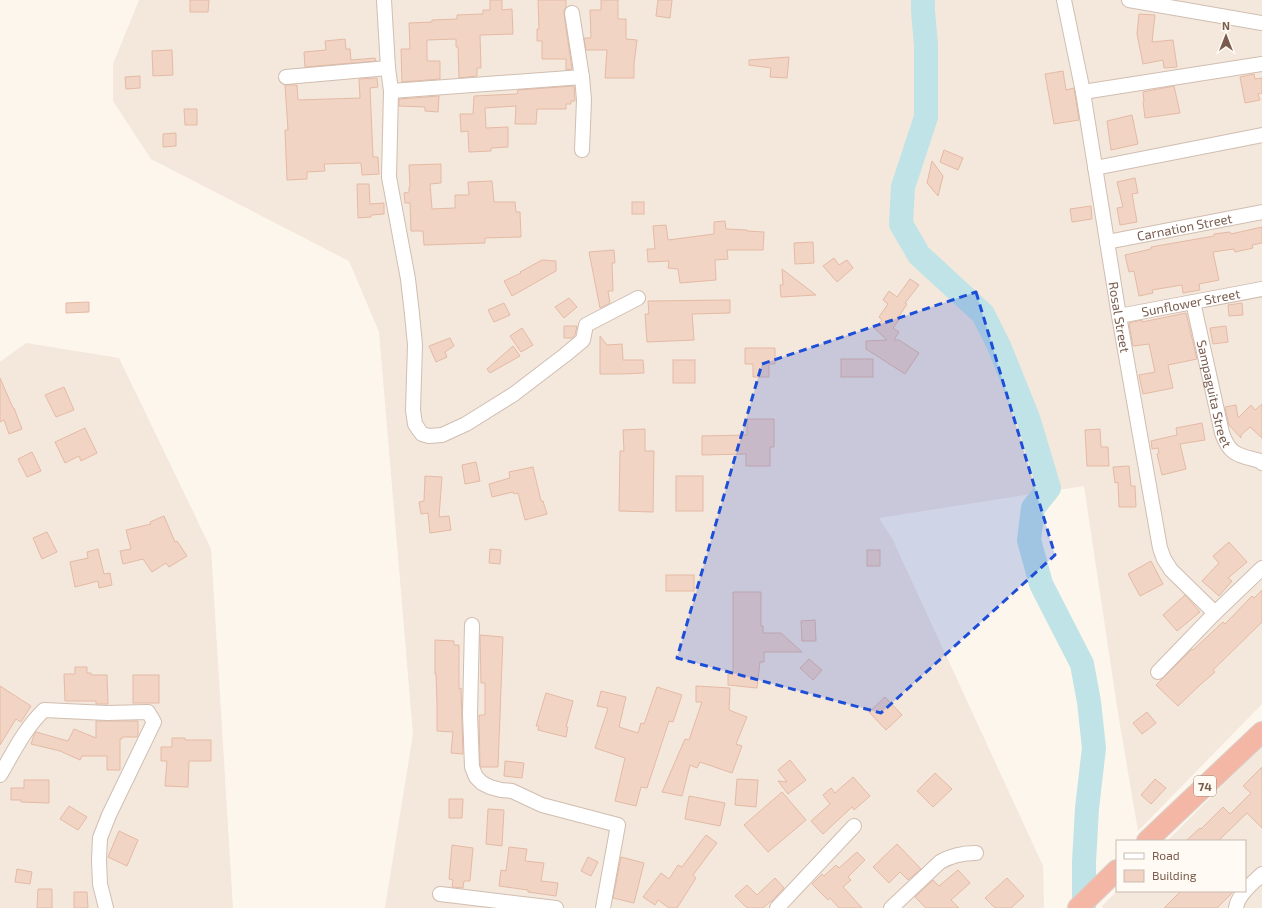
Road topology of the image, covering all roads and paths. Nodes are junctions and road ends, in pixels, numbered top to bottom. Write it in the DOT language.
graph roads {
  1 [pos="384,0"];
  2 [pos="1064,0"];
  3 [pos="1129,0"];
  4 [pos="572,13"];
  5 [pos="1262,23"];
  6 [pos="1262,64"];
  7 [pos="388,68"];
  8 [pos="582,76"];
  9 [pos="286,77"];
  10 [pos="390,91"];
  11 [pos="1083,92"];
  12 [pos="1262,135"];
  13 [pos="582,150"];
  14 [pos="1095,168"];
  15 [pos="1262,212"];
  16 [pos="1107,242"];
  17 [pos="1262,289"];
  18 [pos="638,298"];
  19 [pos="1193,302"];
  20 [pos="1119,316"];
  21 [pos="1261,461"];
  22 [pos="1262,568"];
  23 [pos="1215,613"];
  24 [pos="472,625"];
  25 [pos="1158,672"];
  26 [pos="1262,732"];
  27 [pos="0,775"];
  28 [pos="854,826"];
  29 [pos="1148,840"];
  30 [pos="976,853"];
  31 [pos="1116,871"];
  32 [pos="1262,874"];
  33 [pos="1246,890"];
  34 [pos="1244,892"];
  35 [pos="440,894"];
  36 [pos="106,908"];
  37 [pos="556,908"];
  38 [pos="603,908"];
  39 [pos="777,908"];
  40 [pos="891,908"];
  41 [pos="1078,908"];
  42 [pos="1236,908"];
  1 -- 7 [label="street"];
  2 -- 11 [label="street, Rosal Street"];
  3 -- 5 [label="street"];
  4 -- 8 [label="street"];
  6 -- 11 [label="street"];
  7 -- 9 [label="street"];
  7 -- 10 [label="street"];
  8 -- 10 [label="street"];
  8 -- 13 [label="street"];
  10 -- 18 [label="street"];
  11 -- 14 [label="street, Rosal Street"];
  12 -- 14 [label="street"];
  14 -- 16 [label="street, Rosal Street"];
  15 -- 16 [label="street, Carnation Street"];
  16 -- 20 [label="street, Rosal Street"];
  17 -- 19 [label="street, Sunflower Street"];
  19 -- 20 [label="street, Sunflower Street"];
  19 -- 21 [label="street, Sampaguita Street"];
  20 -- 23 [label="street, Rosal Street"];
  22 -- 23 [label="street"];
  23 -- 25 [label="street"];
  24 -- 38 [label="street"];
  26 -- 29 [label="highway, 74"];
  27 -- 36 [label="street"];
  28 -- 39 [label="street"];
  30 -- 40 [label="street"];
  31 -- 41 [label="highway"];
  32 -- 33 [label="street"];
  34 -- 42 [label="street"];
  35 -- 37 [label="street"];
}
